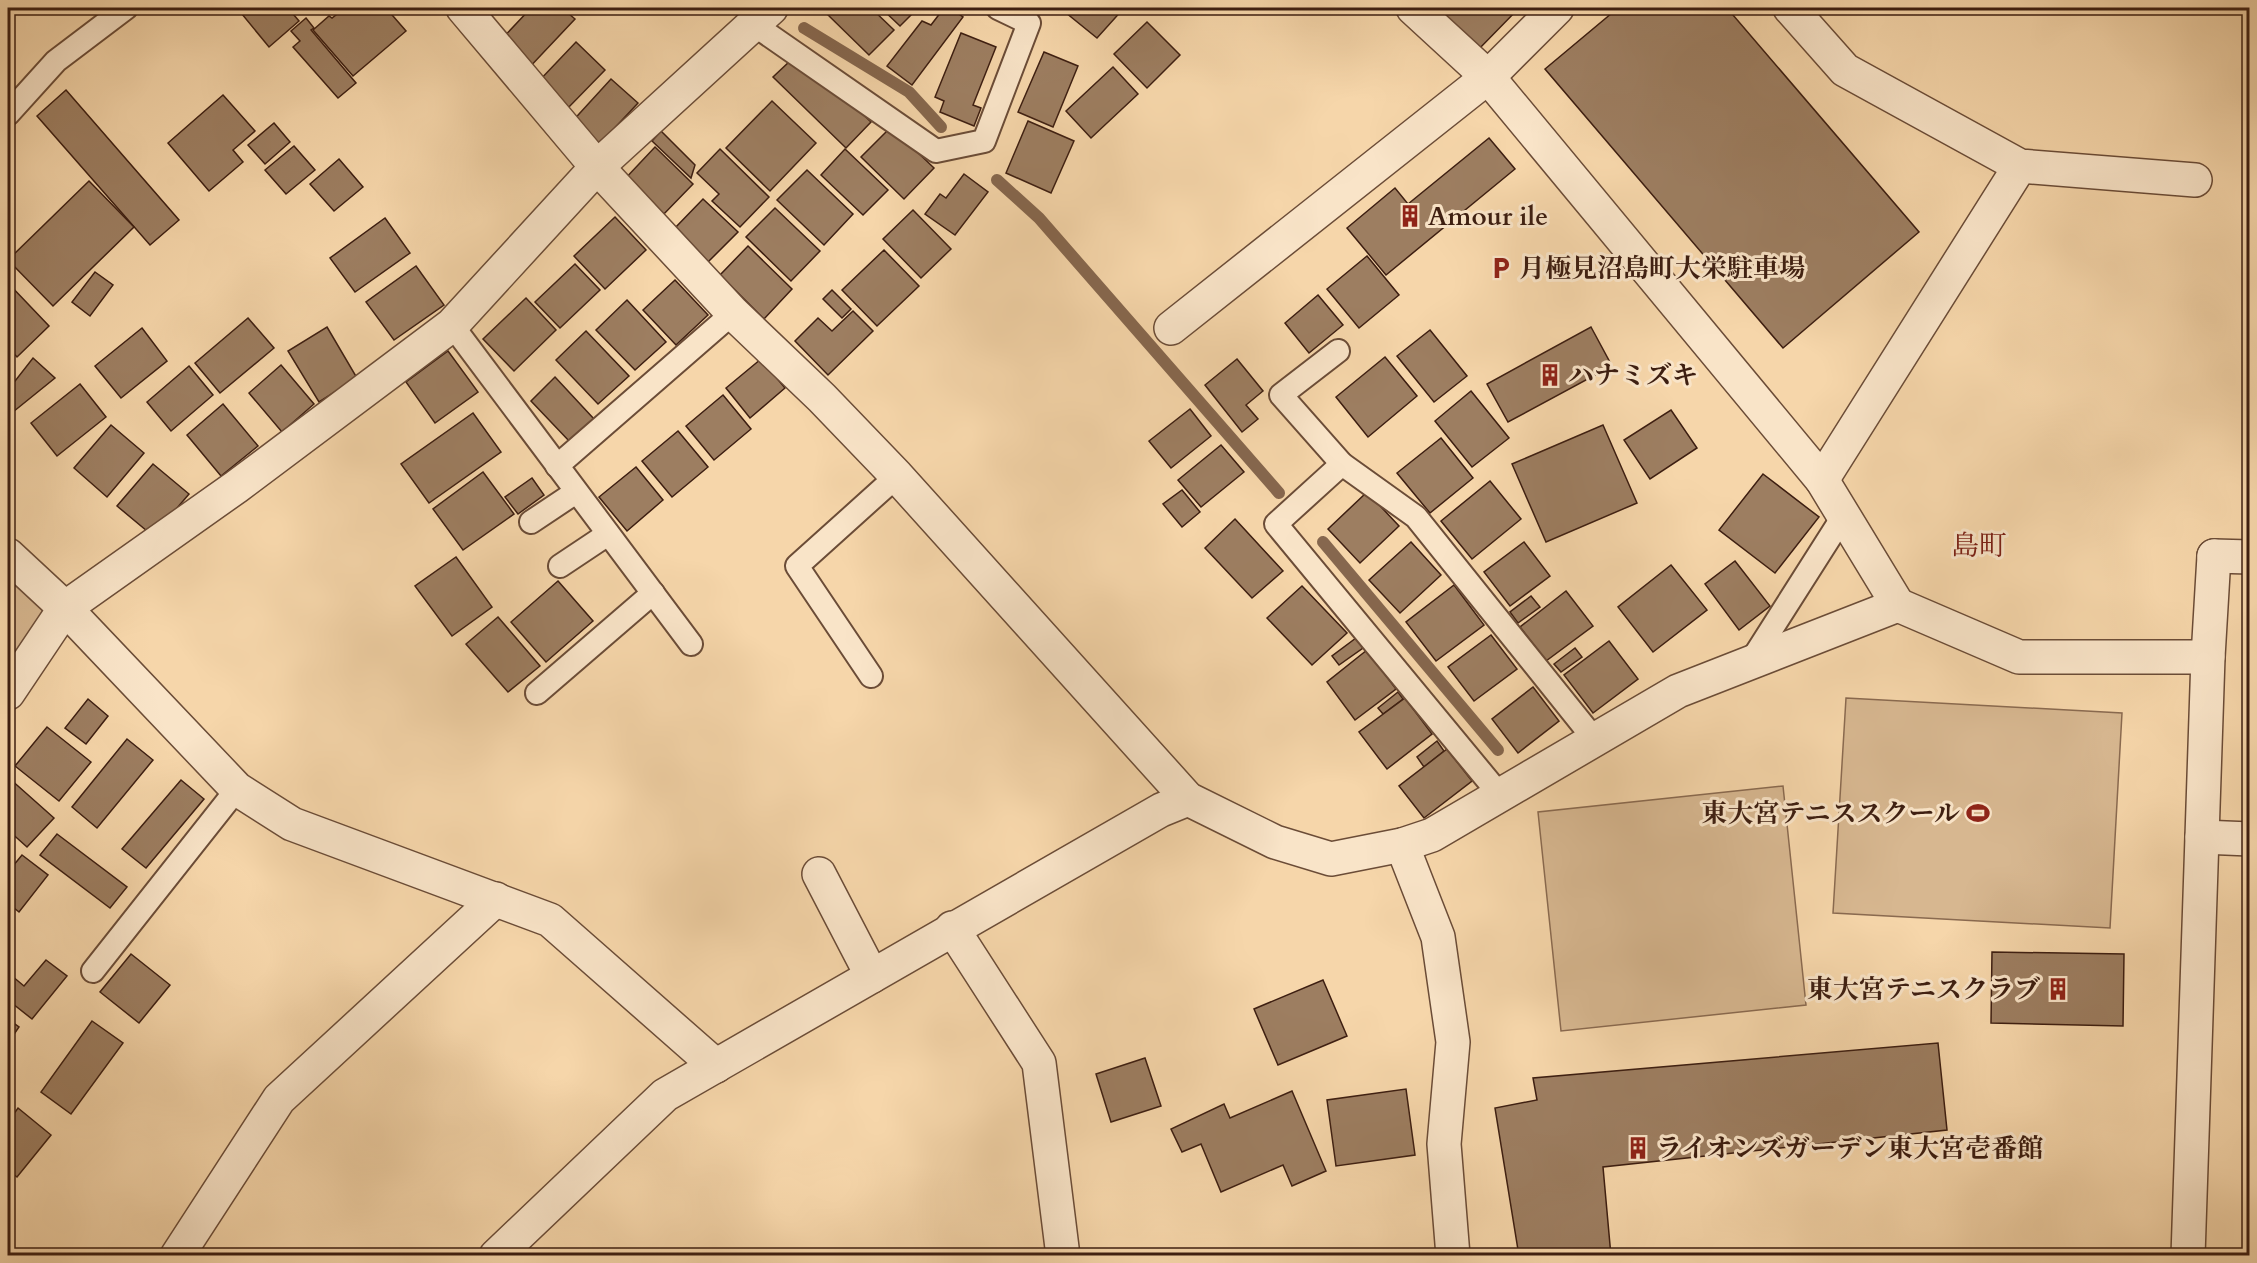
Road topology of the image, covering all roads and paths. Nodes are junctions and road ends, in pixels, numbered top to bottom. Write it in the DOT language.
graph roads {
  1 [pos="126,8"];
  2 [pos="463,8"];
  3 [pos="998,8"];
  4 [pos="1413,8"];
  5 [pos="1557,8"];
  6 [pos="1790,8"];
  7 [pos="762,16"];
  8 [pos="1488,77"];
  9 [pos="8,114"];
  10 [pos="2020,166"];
  11 [pos="597,167"];
  12 [pos="2194,180"];
  13 [pos="733,313"];
  14 [pos="452,325"];
  15 [pos="1171,328"];
  16 [pos="1338,351"];
  17 [pos="1342,464"];
  18 [pos="557,466"];
  19 [pos="897,476"];
  20 [pos="1822,480"];
  21 [pos="576,492"];
  22 [pos="1844,515"];
  23 [pos="531,522"];
  24 [pos="608,534"];
  25 [pos="8,555"];
  26 [pos="2250,557"];
  27 [pos="560,566"];
  28 [pos="653,593"];
  29 [pos="1898,605"];
  30 [pos="65,608"];
  31 [pos="691,644"];
  32 [pos="2208,657"];
  33 [pos="1748,666"];
  34 [pos="871,676"];
  35 [pos="8,693"];
  36 [pos="537,693"];
  37 [pos="1595,740"];
  38 [pos="237,789"];
  39 [pos="1500,795"];
  40 [pos="1188,799"];
  41 [pos="2202,837"];
  42 [pos="2250,838"];
  43 [pos="1402,845"];
  44 [pos="819,874"];
  45 [pos="496,899"];
  46 [pos="952,928"];
  47 [pos="93,971"];
  48 [pos="872,976"];
  49 [pos="716,1066"];
  50 [pos="177,1256"];
  51 [pos="496,1256"];
  52 [pos="1063,1256"];
  53 [pos="1453,1256"];
  54 [pos="2188,1256"];
  1 -- 9 [label="lane"];
  2 -- 11 [label="street"];
  3 -- 7 [label="lane"];
  4 -- 8 [label="street"];
  5 -- 8 [label="street"];
  6 -- 10 [label="street"];
  7 -- 11 [label="street"];
  8 -- 15 [label="street"];
  8 -- 20 [label="street"];
  10 -- 12 [label="street"];
  10 -- 20 [label="street"];
  11 -- 13 [label="street"];
  11 -- 14 [label="street"];
  13 -- 18 [label="lane"];
  13 -- 19 [label="street"];
  14 -- 18 [label="lane"];
  14 -- 30 [label="street"];
  16 -- 17 [label="lane"];
  17 -- 37 [label="lane"];
  17 -- 39 [label="lane"];
  18 -- 21 [label="lane"];
  19 -- 34 [label="lane"];
  19 -- 40 [label="street"];
  20 -- 22 [label="street"];
  21 -- 23 [label="lane"];
  21 -- 24 [label="lane"];
  22 -- 29 [label="street"];
  22 -- 33 [label="lane"];
  24 -- 27 [label="lane"];
  24 -- 28 [label="lane"];
  25 -- 30 [label="street"];
  26 -- 32 [label="street"];
  28 -- 31 [label="lane"];
  28 -- 36 [label="lane"];
  29 -- 32 [label="street"];
  29 -- 33 [label="street"];
  30 -- 35 [label="street"];
  30 -- 38 [label="street"];
  32 -- 41 [label="street"];
  33 -- 37 [label="street"];
  37 -- 39 [label="street"];
  38 -- 45 [label="street"];
  38 -- 47 [label="lane"];
  39 -- 43 [label="street"];
  40 -- 43 [label="street"];
  40 -- 46 [label="street"];
  41 -- 42 [label="street"];
  41 -- 54 [label="street"];
  43 -- 53 [label="street"];
  44 -- 48 [label="street"];
  45 -- 49 [label="street"];
  45 -- 50 [label="street"];
  46 -- 48 [label="street"];
  46 -- 52 [label="street"];
  48 -- 49 [label="street"];
  49 -- 51 [label="street"];
}
